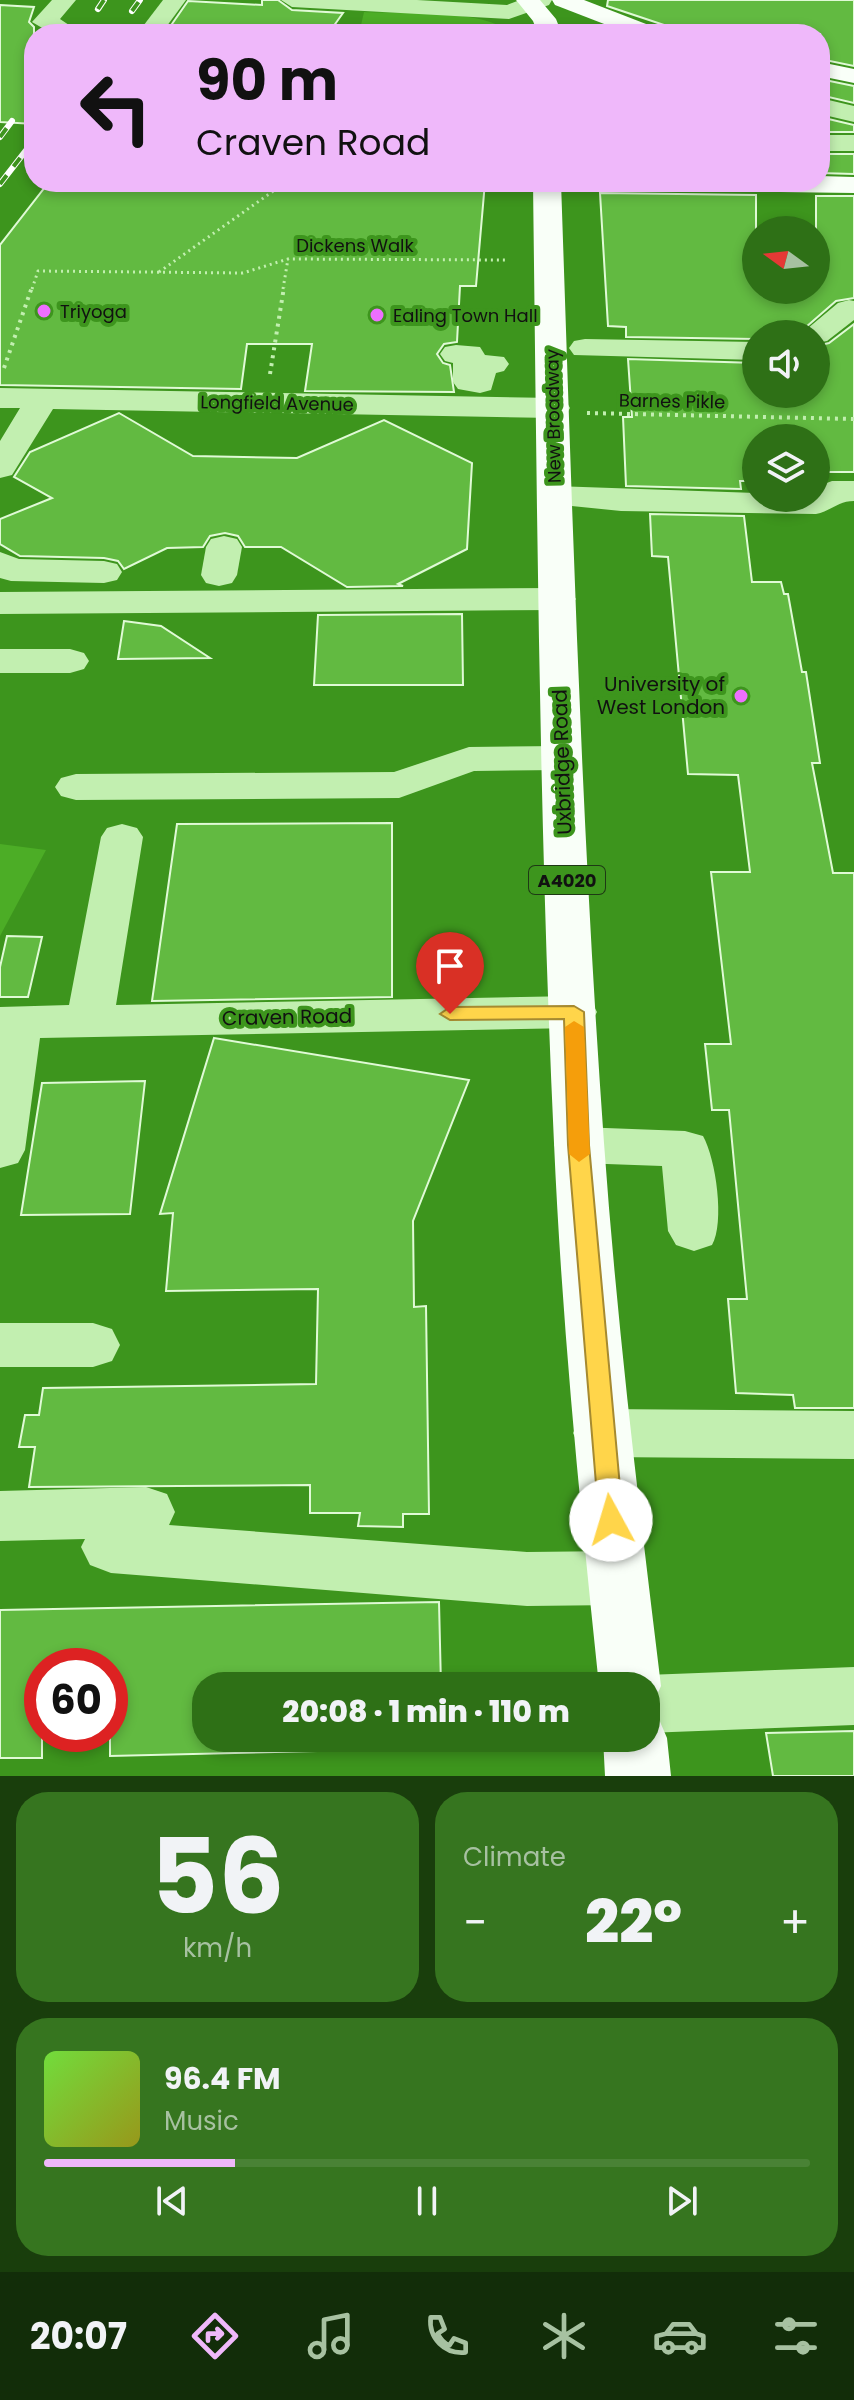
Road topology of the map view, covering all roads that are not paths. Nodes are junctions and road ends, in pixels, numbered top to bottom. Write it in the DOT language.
graph roads {
  1 [pos="292,0"];
  2 [pos="563,0"];
  3 [pos="539,1"];
  4 [pos="179,6"];
  5 [pos="493,11"];
  6 [pos="160,24"];
  7 [pos="529,24"];
  8 [pos="546,24"];
  9 [pos="571,24"];
  10 [pos="626,24"];
  11 [pos="830,71"];
  12 [pos="854,76"];
  13 [pos="830,108"];
  14 [pos="854,114"];
  15 [pos="830,143"];
  16 [pos="854,143"];
  17 [pos="830,185"];
  18 [pos="854,185"];
  19 [pos="562,192"];
  20 [pos="852,308"];
  21 [pos="830,324"];
  22 [pos="585,348"];
  23 [pos="742,351"];
  24 [pos="456,354"];
  25 [pos="493,364"];
  26 [pos="0,398"];
  27 [pos="43,398"];
  28 [pos="570,410"];
  29 [pos="0,468"];
  30 [pos="854,491"];
  31 [pos="554,501"];
  32 [pos="809,524"];
  33 [pos="0,563"];
  34 [pos="369,578"];
  35 [pos="557,599"];
  36 [pos="0,603"];
  37 [pos="0,661"];
  38 [pos="70,661"];
  39 [pos="561,758"];
  40 [pos="76,787"];
  41 [pos="122,837"];
  42 [pos="574,1012"];
  43 [pos="90,1022"];
  44 [pos="10,1023"];
  45 [pos="579,1145"];
  46 [pos="0,1150"];
  47 [pos="694,1231"];
  48 [pos="0,1345"];
  49 [pos="93,1345"];
  50 [pos="601,1433"];
  51 [pos="854,1435"];
  52 [pos="0,1516"];
  53 [pos="617,1578"];
  54 [pos="628,1672"];
  55 [pos="854,1696"];
  56 [pos="660,1703"];
  57 [pos="636,1752"];
  58 [pos="638,1776"];
  1 -- 5 [label="street"];
  2 -- 10 [label="main road"];
  3 -- 5 [label="street"];
  3 -- 8 [label="main road"];
  3 -- 9 [label="main road"];
  4 -- 6 [label="street"];
  5 -- 7 [label="street"];
  11 -- 12 [label="main road"];
  13 -- 14 [label="street"];
  15 -- 16 [label="street"];
  17 -- 18 [label="main road"];
  19 -- 28 [label="main road, New Broadway / A4020"];
  20 -- 21 [label="street"];
  22 -- 23 [label="street"];
  24 -- 25 [label="street"];
  26 -- 27 [label="street, Longfield Avenue"];
  27 -- 28 [label="street, Longfield Avenue"];
  27 -- 29 [label="street"];
  28 -- 31 [label="main road, New Broadway / A4020"];
  30 -- 31 [label="street"];
  31 -- 32 [label="street"];
  31 -- 35 [label="main road, Uxbridge Road / A4020"];
  33 -- 34 [label="street"];
  35 -- 36 [label="street"];
  35 -- 39 [label="main road, Uxbridge Road / A4020"];
  37 -- 38 [label="street"];
  39 -- 40 [label="street"];
  39 -- 42 [label="main road, Uxbridge Road / A4020"];
  41 -- 43 [label="street"];
  42 -- 43 [label="street, Craven Road"];
  42 -- 45 [label="main road, Uxbridge Road / A4020"];
  43 -- 44 [label="street, Craven Road"];
  44 -- 46 [label="street"];
  45 -- 47 [label="street"];
  45 -- 50 [label="main road, Uxbridge Road / A4020"];
  48 -- 49 [label="street"];
  50 -- 51 [label="street"];
  50 -- 53 [label="main road, Uxbridge Road / A4020"];
  52 -- 53 [label="street"];
  53 -- 54 [label="main road, Uxbridge Road / A4020"];
  55 -- 56 [label="street"];
  57 -- 58 [label="main road"];
}
